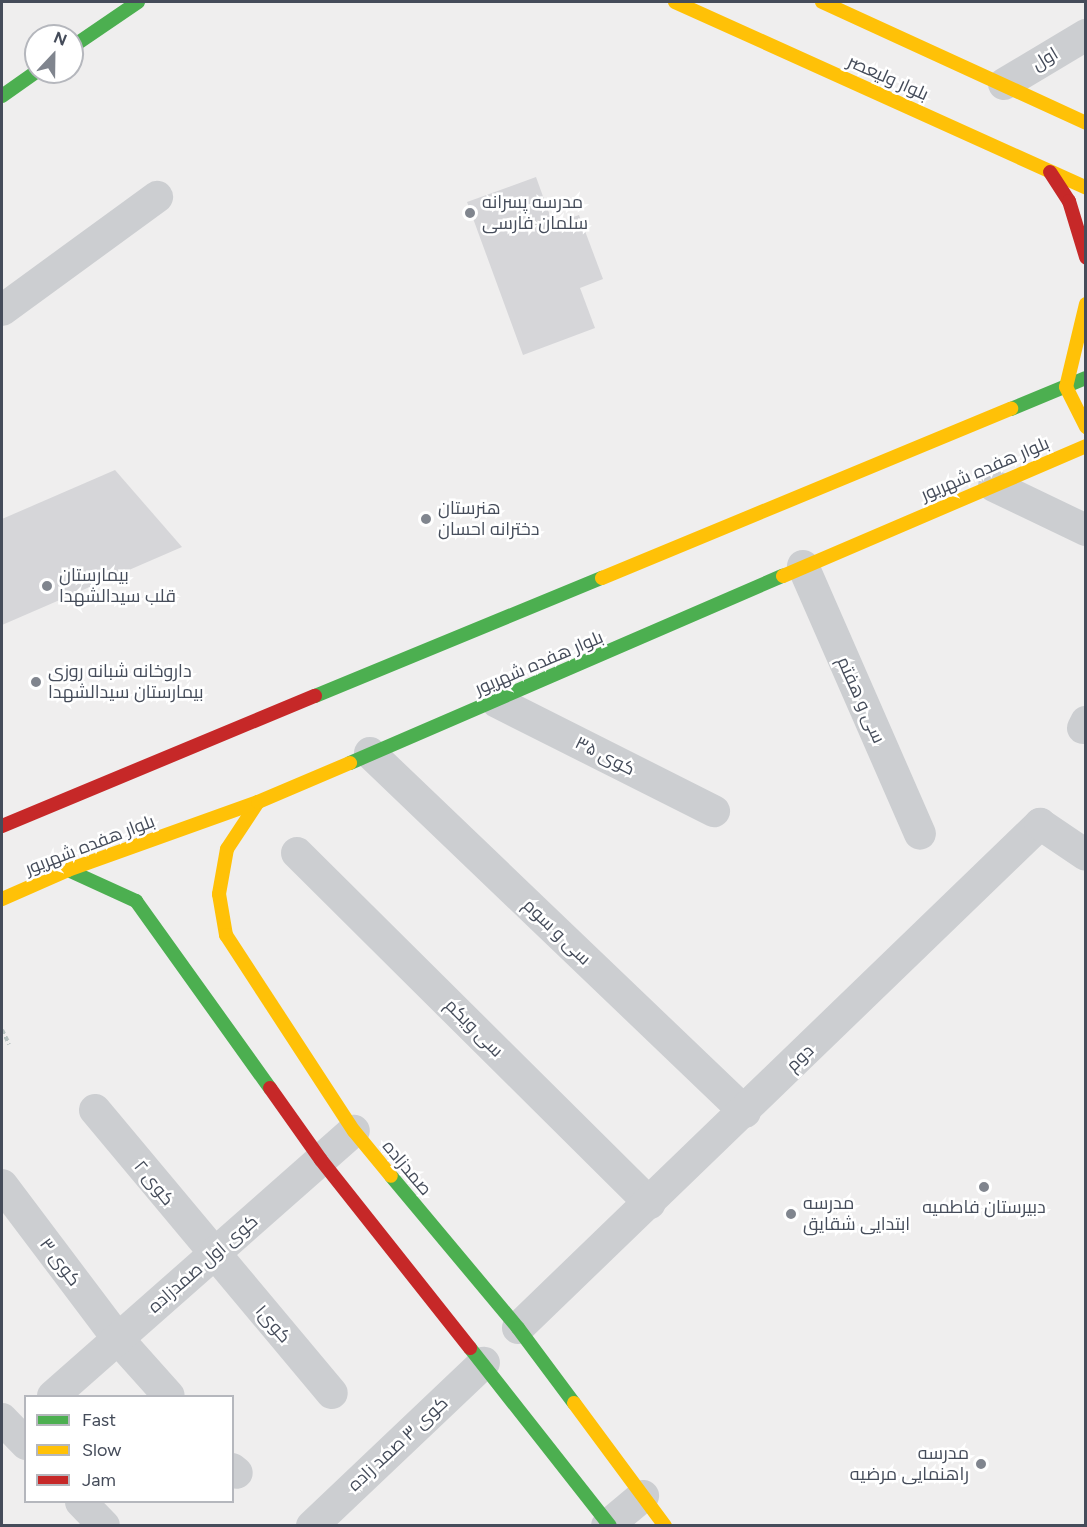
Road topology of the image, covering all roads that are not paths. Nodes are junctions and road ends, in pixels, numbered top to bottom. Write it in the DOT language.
graph roads {
  1 [pos="138,2"];
  2 [pos="675,2"];
  3 [pos="822,2"];
  4 [pos="1086,35"];
  5 [pos="84,39"];
  6 [pos="24,80"];
  7 [pos="1004,84"];
  8 [pos="2,96"];
  9 [pos="1086,123"];
  10 [pos="1050,172"];
  11 [pos="1086,188"];
  12 [pos="157,197"];
  13 [pos="1086,257"];
  14 [pos="1086,304"];
  15 [pos="2,310"];
  16 [pos="1086,378"];
  17 [pos="1066,387"];
  18 [pos="1086,427"];
  19 [pos="1086,446"];
  20 [pos="994,486"];
  21 [pos="1086,530"];
  22 [pos="803,567"];
  23 [pos="497,702"];
  24 [pos="370,753"];
  25 [pos="258,802"];
  26 [pos="714,811"];
  27 [pos="2,826"];
  28 [pos="920,834"];
  29 [pos="297,853"];
  30 [pos="1086,855"];
  31 [pos="68,870"];
  32 [pos="2,899"];
  33 [pos="95,1110"];
  34 [pos="745,1112"];
  35 [pos="354,1131"];
  36 [pos="321,1160"];
  37 [pos="2,1185"];
  38 [pos="650,1203"];
  39 [pos="213,1255"];
  40 [pos="513,1332"];
  41 [pos="118,1339"];
  42 [pos="489,1358"];
  43 [pos="332,1393"];
  44 [pos="54,1395"];
  45 [pos="168,1395"];
  46 [pos="643,1497"];
  47 [pos="82,1503"];
  48 [pos="609,1525"];
  49 [pos="104,1526"];
  50 [pos="312,1526"];
  51 [pos="665,1526"];
  1 -- 5 [label="main road"];
  2 -- 10 [label="main road, بلوار ولیعصر"];
  3 -- 7 [label="main road"];
  4 -- 7 [label="street, اول"];
  6 -- 8 [label="main road"];
  7 -- 9 [label="main road"];
  10 -- 11 [label="main road, بلوار ولیعصر"];
  10 -- 13 [label="main road"];
  12 -- 15 [label="street"];
  14 -- 17 [label="main road"];
  16 -- 17 [label="main road"];
  17 -- 18 [label="main road"];
  17 -- 27 [label="main road"];
  19 -- 20 [label="main road, بلوار هفده شهریور"];
  20 -- 21 [label="street"];
  20 -- 22 [label="main road, بلوار هفده شهریور"];
  22 -- 23 [label="main road, بلوار هفده شهریور"];
  22 -- 28 [label="street, سی و هفتم"];
  23 -- 24 [label="main road, بلوار هفده شهریور"];
  23 -- 26 [label="street, کوی ۳۵"];
  24 -- 25 [label="main road, بلوار هفده شهریور"];
  24 -- 34 [label="street, سی و سوم"];
  25 -- 31 [label="main road, بلوار هفده شهریور"];
  25 -- 35 [label="main road, صمدزاده"];
  29 -- 38 [label="street, سی ویکم"];
  30 -- 34 [label="street, دوم"];
  31 -- 32 [label="main road, بلوار هفده شهریور"];
  31 -- 36 [label="main road"];
  33 -- 39 [label="street, کوی ۲"];
  34 -- 38 [label="street, دوم"];
  35 -- 36 [label="street, کوی اول صمدزاده"];
  35 -- 40 [label="main road, صمدزاده"];
  36 -- 39 [label="street, کوی اول صمدزاده"];
  36 -- 42 [label="main road"];
  37 -- 41 [label="street, کوی ۳"];
  38 -- 40 [label="street, دوم"];
  39 -- 41 [label="street, کوی اول صمدزاده"];
  39 -- 43 [label="street, کوی۱"];
  40 -- 46 [label="main road, صمدزاده"];
  41 -- 44 [label="street, کوی اول صمدزاده"];
  41 -- 45 [label="street, کوی ۳"];
  42 -- 48 [label="main road"];
  42 -- 50 [label="street, کوی ۳ صمد زاده"];
  46 -- 48 [label="street"];
  46 -- 51 [label="main road, صمدزاده"];
  47 -- 49 [label="street"];
}
